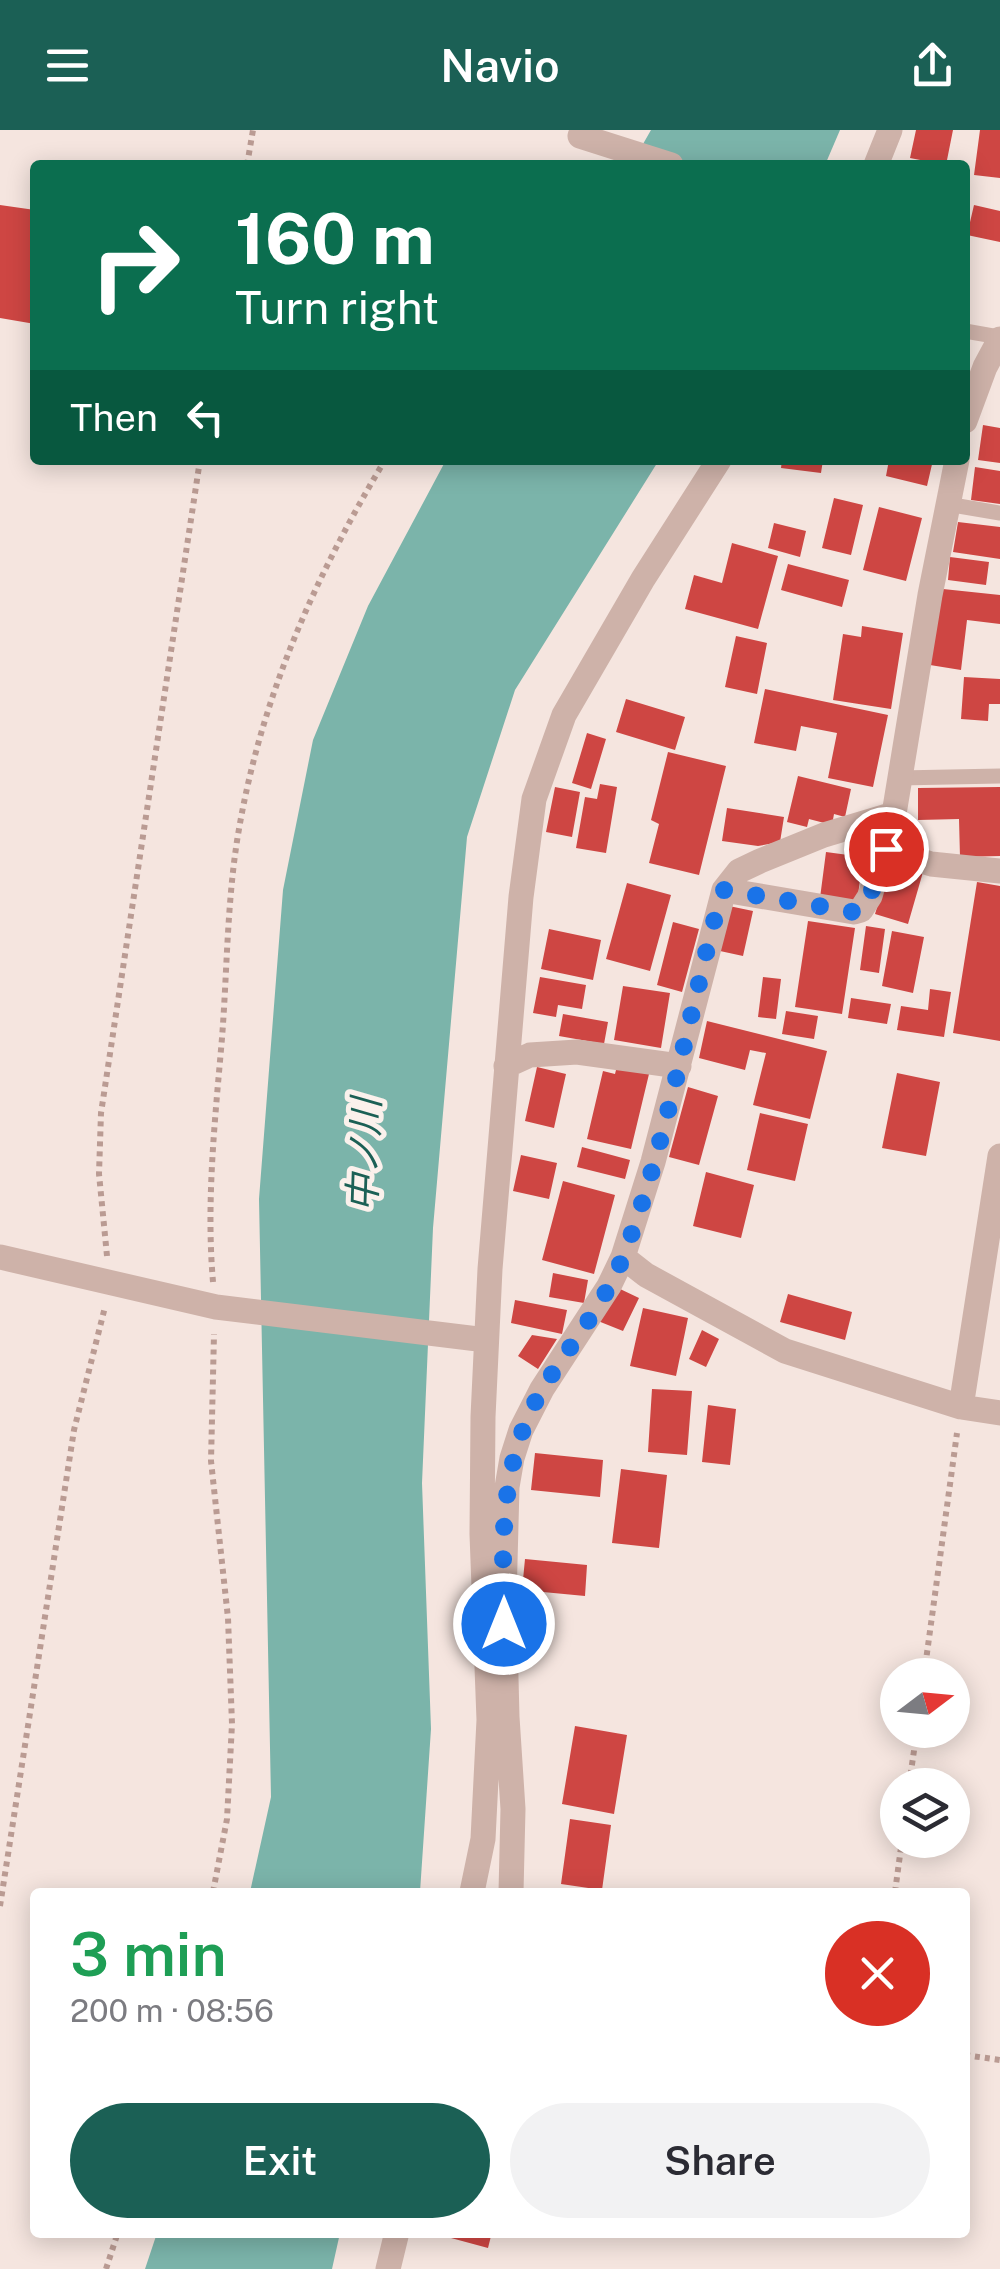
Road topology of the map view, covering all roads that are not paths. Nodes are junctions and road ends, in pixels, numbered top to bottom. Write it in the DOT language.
graph roads {
  1 [pos="890,130"];
  2 [pos="580,136"];
  3 [pos="655,160"];
  4 [pos="878,160"];
  5 [pos="970,332"];
  6 [pos="1000,338"];
  7 [pos="970,408"];
  8 [pos="717,465"];
  9 [pos="955,465"];
  10 [pos="947,504"];
  11 [pos="1000,513"];
  12 [pos="1000,776"];
  13 [pos="899,778"];
  14 [pos="894,814"];
  15 [pos="886,849"];
  16 [pos="1000,871"];
  17 [pos="724,890"];
  18 [pos="506,1066"];
  19 [pos="679,1066"];
  20 [pos="1000,1156"];
  21 [pos="0,1257"];
  22 [pos="623,1257"];
  23 [pos="486,1340"];
  24 [pos="961,1407"];
  25 [pos="1000,1412"];
  26 [pos="495,1648"];
  27 [pos="473,1888"];
  28 [pos="510,1888"];
  29 [pos="396,2238"];
  30 [pos="388,2269"];
  1 -- 4 [label="street"];
  2 -- 3 [label="street"];
  5 -- 6 [label="lane"];
  6 -- 7 [label="street"];
  8 -- 18 [label="street"];
  9 -- 10 [label="street"];
  10 -- 11 [label="lane"];
  10 -- 13 [label="street"];
  12 -- 13 [label="lane"];
  13 -- 14 [label="street"];
  14 -- 15 [label="street"];
  14 -- 17 [label="street"];
  15 -- 16 [label="street"];
  15 -- 17 [label="street"];
  17 -- 19 [label="street"];
  18 -- 19 [label="street"];
  18 -- 23 [label="street"];
  19 -- 22 [label="street"];
  20 -- 24 [label="street"];
  21 -- 23 [label="street"];
  22 -- 24 [label="street"];
  22 -- 26 [label="street"];
  23 -- 26 [label="street"];
  24 -- 25 [label="street"];
  26 -- 27 [label="street"];
  26 -- 28 [label="street"];
  29 -- 30 [label="street"];
}
